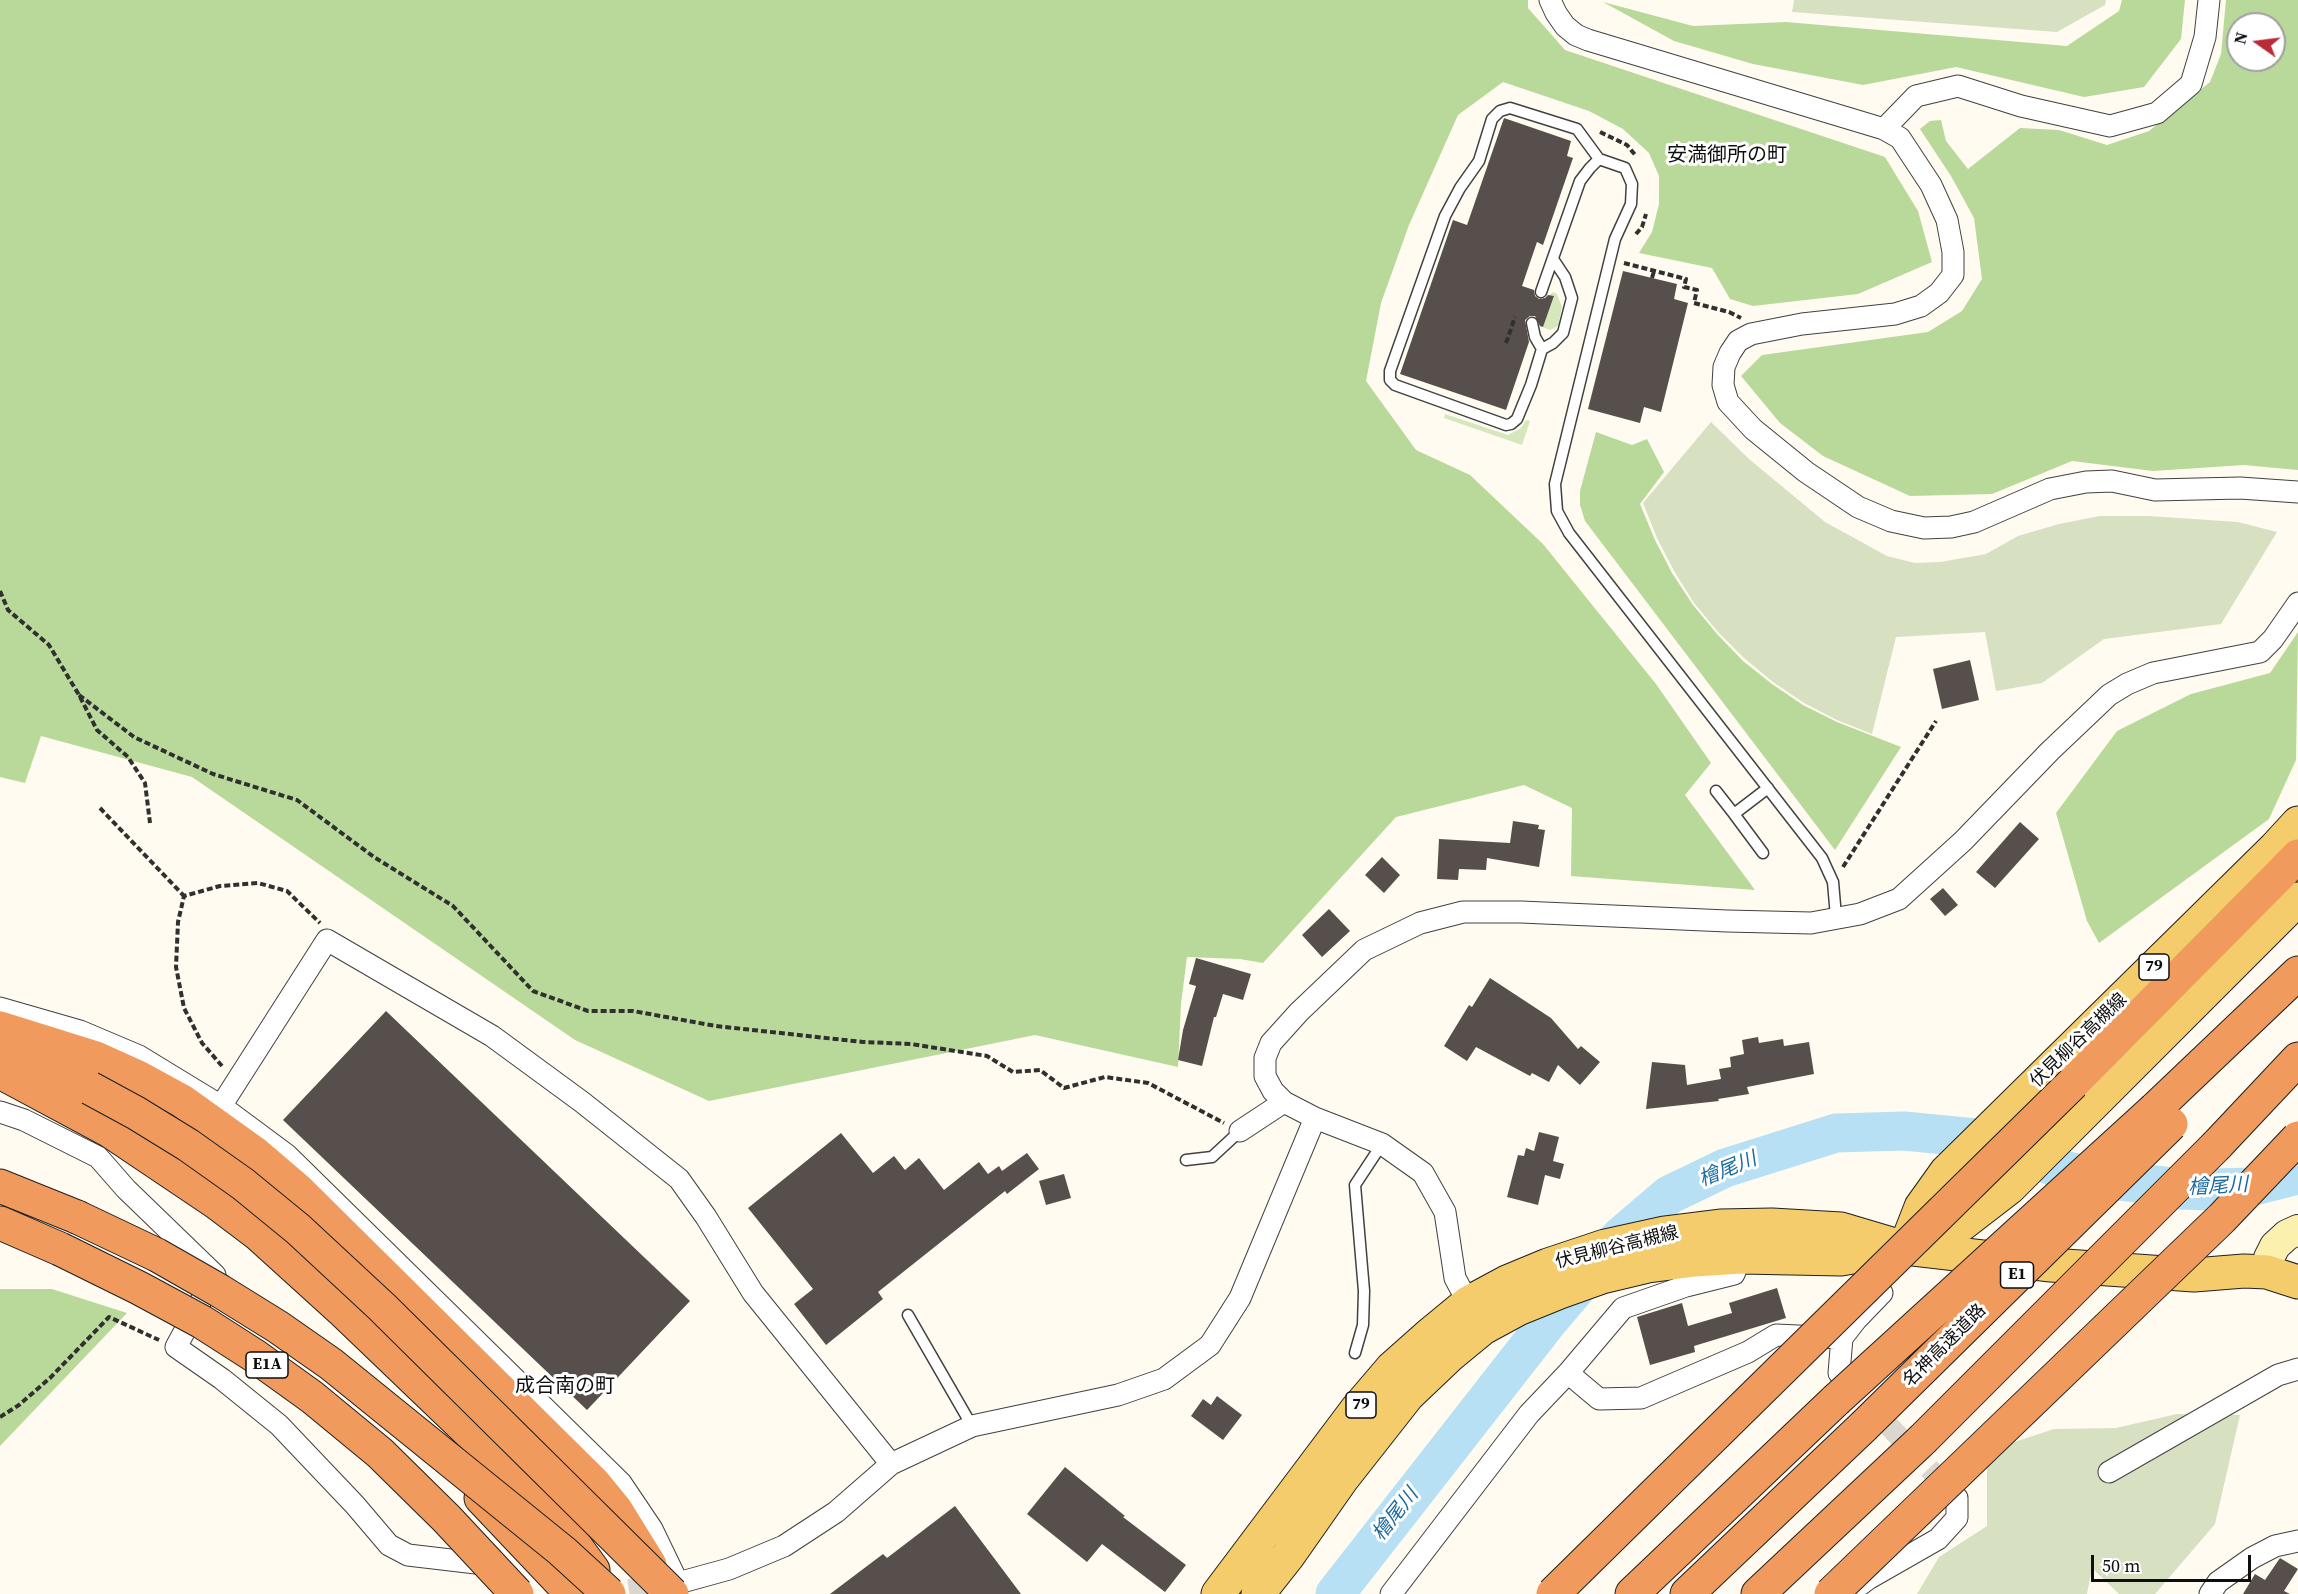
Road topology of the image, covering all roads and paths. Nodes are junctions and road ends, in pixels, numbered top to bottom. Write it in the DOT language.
graph roads {
  1 [pos="1550,0"];
  2 [pos="2209,0"];
  3 [pos="1884,129"];
  4 [pos="1599,159"];
  5 [pos="1624,254"];
  6 [pos="1553,259"];
  7 [pos="1654,271"];
  8 [pos="1652,278"];
  9 [pos="1541,292"];
  10 [pos="1730,312"];
  11 [pos="1515,317"];
  12 [pos="1532,323"];
  13 [pos="1506,343"];
  14 [pos="1542,349"];
  15 [pos="2298,492"];
  16 [pos="0,591"];
  17 [pos="2298,603"];
  18 [pos="79,695"];
  19 [pos="1936,722"];
  20 [pos="1768,788"];
  21 [pos="1716,791"];
  22 [pos="100,808"];
  23 [pos="1734,814"];
  24 [pos="150,823"];
  25 [pos="2298,823"];
  26 [pos="1763,853"];
  27 [pos="2298,856"];
  28 [pos="1847,860"];
  29 [pos="184,896"];
  30 [pos="2298,899"];
  31 [pos="1836,917"];
  32 [pos="327,940"];
  33 [pos="2298,973"];
  34 [pos="2298,990"];
  35 [pos="0,1008"];
  36 [pos="0,1028"];
  37 [pos="0,1042"];
  38 [pos="2298,1059"];
  39 [pos="0,1060"];
  40 [pos="0,1072"];
  41 [pos="236,1082"];
  42 [pos="90,1088"];
  43 [pos="1284,1102"];
  44 [pos="221,1106"];
  45 [pos="0,1112"];
  46 [pos="2163,1116"];
  47 [pos="1315,1118"];
  48 [pos="1240,1131"];
  49 [pos="2298,1138"];
  50 [pos="1382,1144"];
  51 [pos="1186,1161"];
  52 [pos="0,1186"];
  53 [pos="0,1223"];
  54 [pos="2298,1230"];
  55 [pos="1905,1248"];
  56 [pos="1741,1257"];
  57 [pos="2267,1272"];
  58 [pos="2298,1282"];
  59 [pos="908,1315"];
  60 [pos="1476,1316"];
  61 [pos="1842,1338"];
  62 [pos="176,1347"];
  63 [pos="1355,1353"];
  64 [pos="2298,1369"];
  65 [pos="1568,1373"];
  66 [pos="1838,1387"];
  67 [pos="0,1417"];
  68 [pos="972,1426"];
  69 [pos="433,1446"];
  70 [pos="891,1464"];
  71 [pos="2109,1472"];
  72 [pos="1957,1498"];
  73 [pos="447,1519"];
  74 [pos="2298,1541"];
  75 [pos="506,1594"];
  76 [pos="517,1594"];
  77 [pos="529,1594"];
  78 [pos="572,1594"];
  79 [pos="609,1594"];
  80 [pos="666,1594"];
  81 [pos="672,1594"];
  82 [pos="1218,1594"];
  83 [pos="1258,1594"];
  84 [pos="1391,1594"];
  85 [pos="1553,1594"];
  86 [pos="1632,1594"];
  87 [pos="1687,1594"];
  88 [pos="1758,1594"];
  89 [pos="1832,1594"];
  90 [pos="1848,1594"];
  91 [pos="2210,1594"];
  1 -- 3 [label="street"];
  2 -- 3 [label="street"];
  3 -- 15 [label="street"];
  4 -- 6 [label="lane"];
  4 -- 14 [label="lane"];
  4 -- 20 [label="lane"];
  5 -- 7 [label="path"];
  6 -- 9 [label="lane"];
  6 -- 14 [label="lane"];
  7 -- 8 [label="path"];
  7 -- 10 [label="path"];
  11 -- 13 [label="path"];
  12 -- 14 [label="lane"];
  16 -- 18 [label="path"];
  17 -- 31 [label="street"];
  18 -- 24 [label="path"];
  18 -- 48 [label="path"];
  19 -- 28 [label="path"];
  20 -- 23 [label="lane"];
  20 -- 31 [label="lane"];
  21 -- 23 [label="lane"];
  22 -- 29 [label="path"];
  23 -- 26 [label="lane"];
  25 -- 55 [label="main road, 伏見柳谷高槻線 / 79"];
  27 -- 85 [label="highway, bridge"];
  29 -- 32 [label="path"];
  29 -- 41 [label="path"];
  30 -- 55 [label="main road, 伏見柳谷高槻線 / 79"];
  31 -- 43 [label="street"];
  32 -- 41 [label="street"];
  32 -- 70 [label="street"];
  33 -- 46 [label="highway"];
  34 -- 46 [label="highway, 名神高速道路 / E1"];
  35 -- 44 [label="street"];
  36 -- 80 [label="highway"];
  37 -- 42 [label="highway"];
  38 -- 88 [label="highway, bridge"];
  39 -- 42 [label="highway"];
  40 -- 79 [label="highway"];
  41 -- 44 [label="street"];
  42 -- 81 [label="highway, bridge"];
  43 -- 47 [label="street"];
  43 -- 48 [label="street"];
  44 -- 70 [label="street"];
  45 -- 62 [label="street"];
  46 -- 66 [label="highway, bridge"];
  46 -- 87 [label="highway, 名神高速道路 / E1, bridge"];
  47 -- 50 [label="street"];
  47 -- 68 [label="street"];
  48 -- 51 [label="lane"];
  49 -- 89 [label="highway, bridge"];
  50 -- 60 [label="street"];
  50 -- 63 [label="lane"];
  52 -- 69 [label="highway, E1A, bridge"];
  53 -- 73 [label="highway, E1A, bridge"];
  54 -- 57 [label="main road"];
  55 -- 56 [label="main road, 伏見柳谷高槻線 / 79"];
  55 -- 57 [label="main road, 伏見柳谷高槻線 / 79"];
  55 -- 60 [label="main road, 伏見柳谷高槻線 / 79"];
  55 -- 61 [label="street"];
  56 -- 60 [label="main road, 伏見柳谷高槻線 / 79"];
  56 -- 65 [label="street"];
  57 -- 58 [label="main road, 伏見柳谷高槻線 / 79"];
  59 -- 68 [label="lane"];
  60 -- 82 [label="main road, 伏見柳谷高槻線 / 79"];
  60 -- 83 [label="main road, 伏見柳谷高槻線 / 79"];
  61 -- 65 [label="street"];
  61 -- 66 [label="street"];
  62 -- 67 [label="path"];
  62 -- 77 [label="street"];
  64 -- 71 [label="street"];
  65 -- 84 [label="street"];
  66 -- 86 [label="highway"];
  68 -- 70 [label="street"];
  69 -- 78 [label="highway, bridge"];
  69 -- 79 [label="highway, bridge"];
  72 -- 90 [label="street"];
  73 -- 75 [label="highway, bridge"];
  73 -- 76 [label="highway, bridge"];
  74 -- 91 [label="street"];
}
